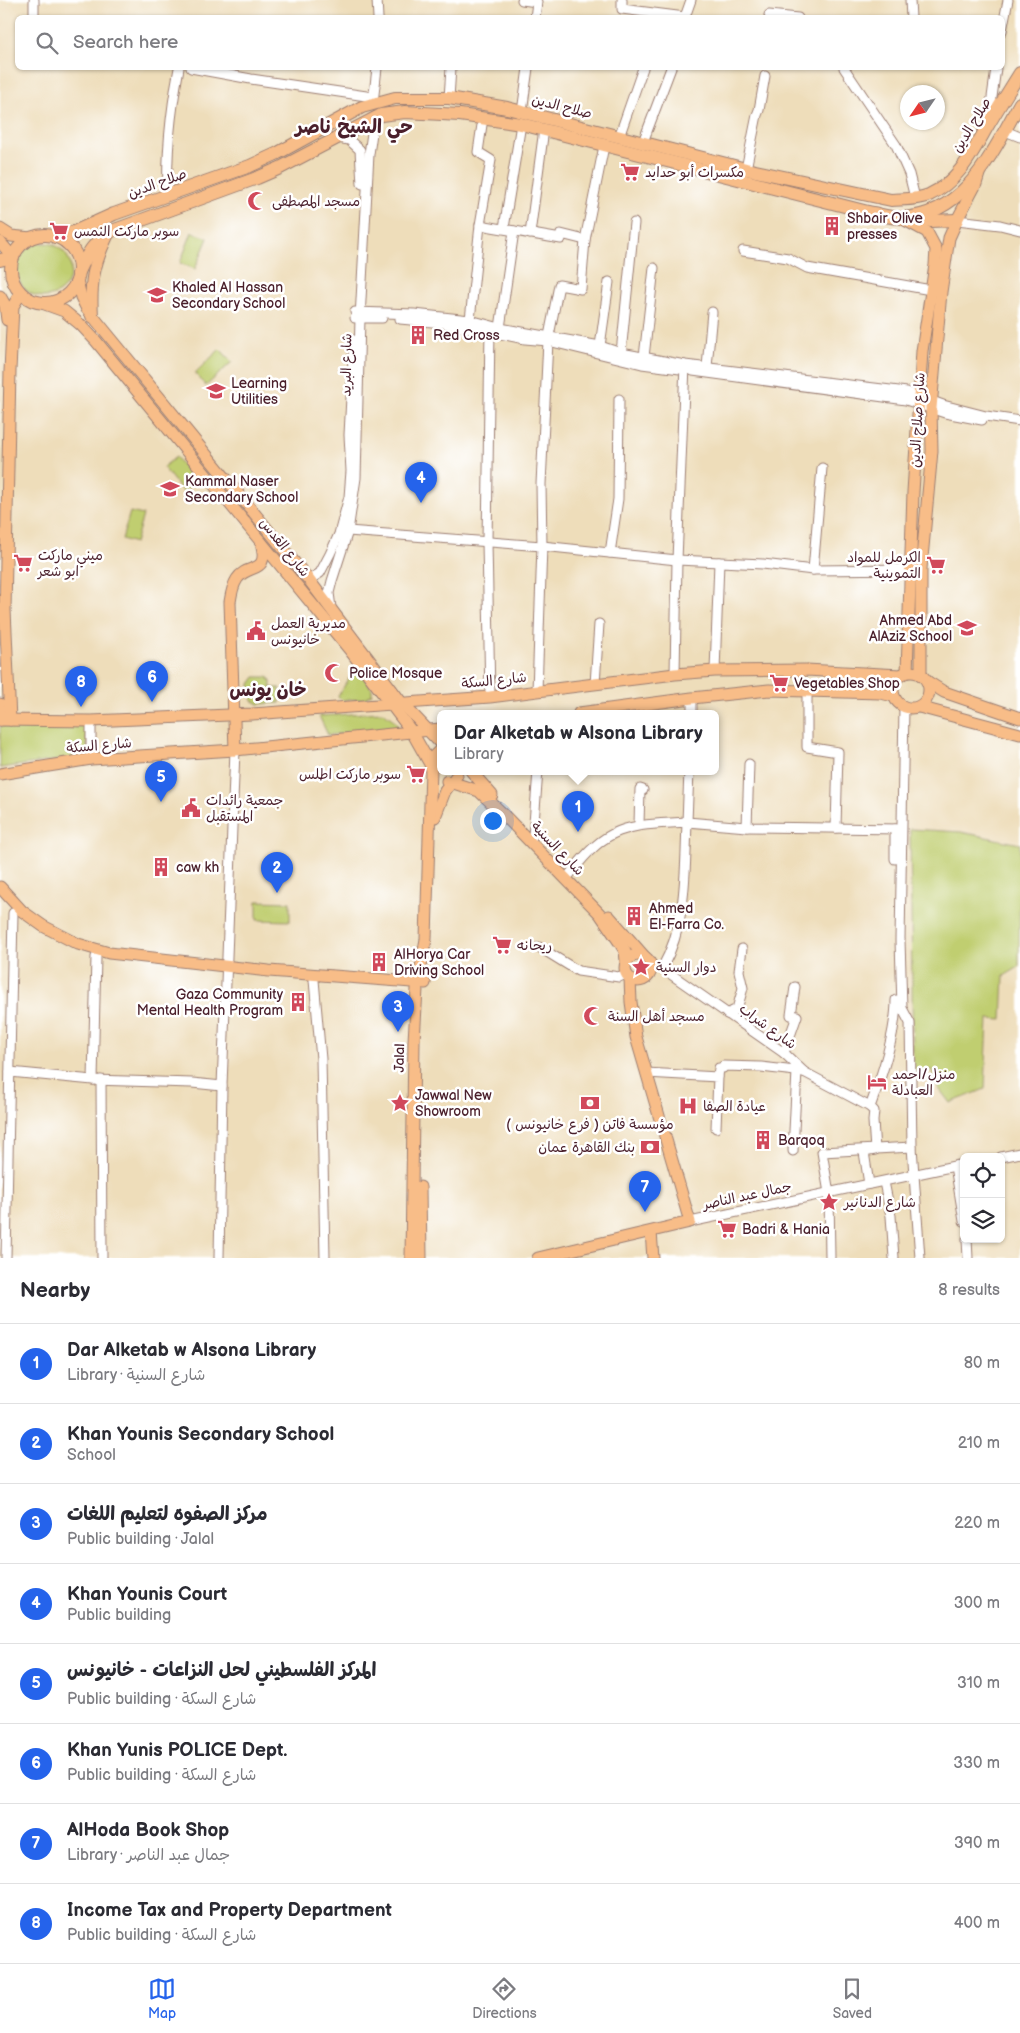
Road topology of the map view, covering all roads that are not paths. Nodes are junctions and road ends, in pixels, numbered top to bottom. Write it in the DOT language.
graph roads {
  1 [pos="34,0"];
  2 [pos="377,0"];
  3 [pos="522,0"];
  4 [pos="622,0"];
  5 [pos="691,0"];
  6 [pos="910,0"];
  7 [pos="1008,0"];
  8 [pos="34,15"];
  9 [pos="378,15"];
  10 [pos="535,15"];
  11 [pos="669,15"];
  12 [pos="686,15"];
  13 [pos="911,15"];
  14 [pos="1005,16"];
  15 [pos="179,70"];
  16 [pos="206,70"];
  17 [pos="377,70"];
  18 [pos="451,70"];
  19 [pos="528,70"];
  20 [pos="642,70"];
  21 [pos="670,70"];
  22 [pos="845,70"];
  23 [pos="996,70"];
  24 [pos="765,76"];
  25 [pos="994,77"];
  26 [pos="1017,78"];
  27 [pos="448,98"];
  28 [pos="373,100"];
  29 [pos="1020,103"];
  30 [pos="483,118"];
  31 [pos="522,118"];
  32 [pos="374,119"];
  33 [pos="989,124"];
  34 [pos="544,129"];
  35 [pos="1004,130"];
  36 [pos="621,137"];
  37 [pos="1020,137"];
  38 [pos="337,138"];
  39 [pos="643,142"];
  40 [pos="608,147"];
  41 [pos="746,169"];
  42 [pos="978,174"];
  43 [pos="185,188"];
  44 [pos="168,195"];
  45 [pos="915,198"];
  46 [pos="191,202"];
  47 [pos="907,217"];
  48 [pos="957,220"];
  49 [pos="634,223"];
  50 [pos="480,225"];
  51 [pos="504,228"];
  52 [pos="0,229"];
  53 [pos="1020,230"];
  54 [pos="514,231"];
  55 [pos="109,233"];
  56 [pos="530,234"];
  57 [pos="55,237"];
  58 [pos="31,238"];
  59 [pos="585,240"];
  60 [pos="0,242"];
  61 [pos="743,251"];
  62 [pos="13,257"];
  63 [pos="0,260"];
  64 [pos="654,268"];
  65 [pos="78,277"];
  66 [pos="609,282"];
  67 [pos="0,284"];
  68 [pos="18,289"];
  69 [pos="931,290"];
  70 [pos="0,296"];
  71 [pos="39,302"];
  72 [pos="712,312"];
  73 [pos="358,315"];
  74 [pos="92,316"];
  75 [pos="470,320"];
  76 [pos="500,328"];
  77 [pos="490,329"];
  78 [pos="548,338"];
  79 [pos="600,346"];
  80 [pos="621,353"];
  81 [pos="644,357"];
  82 [pos="684,367"];
  83 [pos="707,367"];
  84 [pos="619,399"];
  85 [pos="920,400"];
  86 [pos="932,404"];
  87 [pos="1020,421"];
  88 [pos="1020,426"];
  89 [pos="822,468"];
  90 [pos="348,531"];
  91 [pos="261,540"];
  92 [pos="487,542"];
  93 [pos="542,546"];
  94 [pos="610,553"];
  95 [pos="677,560"];
  96 [pos="719,562"];
  97 [pos="916,569"];
  98 [pos="813,570"];
  99 [pos="309,580"];
  100 [pos="331,608"];
  101 [pos="598,624"];
  102 [pos="0,639"];
  103 [pos="715,671"];
  104 [pos="675,674"];
  105 [pos="904,674"];
  106 [pos="924,678"];
  107 [pos="595,684"];
  108 [pos="537,691"];
  109 [pos="807,692"];
  110 [pos="894,696"];
  111 [pos="490,697"];
  112 [pos="692,698"];
  113 [pos="396,703"];
  114 [pos="0,704"];
  115 [pos="904,707"];
  116 [pos="919,707"];
  117 [pos="602,710"];
  118 [pos="692,710"];
  119 [pos="233,714"];
  120 [pos="248,714"];
  121 [pos="1020,718"];
  122 [pos="3,720"];
  123 [pos="91,721"];
  124 [pos="437,730"];
  125 [pos="428,731"];
  126 [pos="412,732"];
  127 [pos="1020,734"];
  128 [pos="437,740"];
  129 [pos="249,748"];
  130 [pos="235,750"];
  131 [pos="437,752"];
  132 [pos="92,759"];
  133 [pos="749,764"];
  134 [pos="430,767"];
  135 [pos="0,774"];
  136 [pos="475,775"];
  137 [pos="538,775"];
  138 [pos="689,775"];
  139 [pos="453,777"];
  140 [pos="643,790"];
  141 [pos="687,822"];
  142 [pos="640,824"];
  143 [pos="747,827"];
  144 [pos="836,828"];
  145 [pos="898,829"];
  146 [pos="533,836"];
  147 [pos="570,874"];
  148 [pos="0,888"];
  149 [pos="0,900"];
  150 [pos="13,913"];
  151 [pos="538,947"];
  152 [pos="742,949"];
  153 [pos="96,957"];
  154 [pos="626,961"];
  155 [pos="652,964"];
  156 [pos="227,968"];
  157 [pos="628,977"];
  158 [pos="314,980"];
  159 [pos="421,986"];
  160 [pos="795,987"];
  161 [pos="727,1014"];
  162 [pos="784,1053"];
  163 [pos="800,1071"];
  164 [pos="10,1072"];
  165 [pos="646,1073"];
  166 [pos="718,1077"];
  167 [pos="97,1080"];
  168 [pos="222,1086"];
  169 [pos="870,1107"];
  170 [pos="716,1128"];
  171 [pos="912,1146"];
  172 [pos="875,1150"];
  173 [pos="793,1152"];
  174 [pos="1020,1153"];
  175 [pos="1005,1156"];
  176 [pos="960,1165"];
  177 [pos="915,1175"];
  178 [pos="884,1182"];
  179 [pos="869,1184"];
  180 [pos="829,1193"];
  181 [pos="690,1222"];
  182 [pos="651,1232"];
  183 [pos="966,1243"];
  184 [pos="563,1255"];
  185 [pos="6,1258"];
  186 [pos="102,1258"];
  187 [pos="219,1258"];
  188 [pos="325,1258"];
  189 [pos="410,1258"];
  190 [pos="421,1258"];
  191 [pos="538,1258"];
  192 [pos="653,1258"];
  193 [pos="830,1258"];
  194 [pos="894,1258"];
  195 [pos="920,1258"];
  196 [pos="968,1258"];
  1 -- 8 [label="street"];
  2 -- 9 [label="street"];
  3 -- 10 [label="street"];
  4 -- 11 [label="street"];
  5 -- 12 [label="street"];
  6 -- 13 [label="street"];
  7 -- 14 [label="street"];
  15 -- 44 [label="street"];
  16 -- 28 [label="street"];
  17 -- 28 [label="street"];
  18 -- 27 [label="street"];
  19 -- 31 [label="street"];
  20 -- 36 [label="street"];
  21 -- 39 [label="street"];
  22 -- 45 [label="street"];
  23 -- 25 [label="street"];
  24 -- 41 [label="street"];
  25 -- 26 [label="street"];
  25 -- 33 [label="street"];
  26 -- 33 [label="highway, صلاح الدين"];
  27 -- 28 [label="highway, صلاح الدين"];
  27 -- 31 [label="highway, صلاح الدين"];
  28 -- 43 [label="highway, صلاح الدين"];
  29 -- 35 [label="highway, صلاح الدين"];
  30 -- 31 [label="highway, صلاح الدين"];
  30 -- 32 [label="highway, صلاح الدين"];
  30 -- 50 [label="street"];
  31 -- 34 [label="highway, صلاح الدين"];
  31 -- 36 [label="highway, صلاح الدين"];
  31 -- 51 [label="street"];
  32 -- 38 [label="highway, صلاح الدين"];
  32 -- 73 [label="street, شارع البريد"];
  33 -- 45 [label="highway, صلاح الدين"];
  34 -- 40 [label="highway, صلاح الدين"];
  34 -- 56 [label="street"];
  35 -- 37 [label="street"];
  35 -- 42 [label="highway, صلاح الدين"];
  36 -- 39 [label="highway, صلاح الدين"];
  36 -- 40 [label="highway"];
  38 -- 46 [label="highway, صلاح الدين"];
  38 -- 73 [label="street, شارع البريد"];
  39 -- 41 [label="highway, صلاح الدين"];
  40 -- 47 [label="highway, صلاح الدين"];
  40 -- 59 [label="street"];
  41 -- 45 [label="highway, صلاح الدين"];
  42 -- 47 [label="highway, صلاح الدين"];
  42 -- 48 [label="main road, شارع صلاح الدين"];
  43 -- 44 [label="highway, صلاح الدين"];
  43 -- 46 [label="highway"];
  44 -- 57 [label="highway, صلاح الدين"];
  46 -- 55 [label="highway, صلاح الدين"];
  47 -- 48 [label="highway"];
  47 -- 69 [label="main road, شارع صلاح الدين"];
  48 -- 53 [label="street"];
  48 -- 86 [label="main road, شارع صلاح الدين"];
  49 -- 80 [label="street"];
  50 -- 51 [label="street"];
  50 -- 75 [label="street"];
  51 -- 54 [label="street"];
  52 -- 58 [label="main road"];
  54 -- 56 [label="street"];
  54 -- 76 [label="street"];
  55 -- 65 [label="highway, صلاح الدين"];
  55 -- 74 [label="highway"];
  56 -- 59 [label="street"];
  57 -- 58 [label="highway"];
  57 -- 65 [label="highway"];
  58 -- 62 [label="highway"];
  59 -- 78 [label="street"];
  60 -- 62 [label="main road"];
  61 -- 69 [label="street"];
  62 -- 63 [label="highway"];
  62 -- 68 [label="highway"];
  64 -- 81 [label="street"];
  65 -- 71 [label="highway"];
  65 -- 74 [label="main road, شارع القدس"];
  66 -- 79 [label="street"];
  67 -- 68 [label="highway"];
  68 -- 71 [label="highway"];
  68 -- 122 [label="main road"];
  69 -- 85 [label="main road, شارع صلاح الدين"];
  70 -- 102 [label="main road"];
  71 -- 91 [label="main road, شارع القدس"];
  72 -- 83 [label="street"];
  73 -- 75 [label="street"];
  73 -- 77 [label="street"];
  73 -- 90 [label="street, شارع البريد"];
  73 -- 99 [label="street, شارع البريد"];
  74 -- 99 [label="main road, شارع القدس"];
  75 -- 77 [label="street"];
  76 -- 77 [label="street"];
  76 -- 78 [label="street"];
  77 -- 78 [label="street"];
  77 -- 92 [label="street"];
  78 -- 79 [label="street"];
  78 -- 82 [label="street"];
  78 -- 93 [label="street"];
  79 -- 80 [label="street"];
  80 -- 81 [label="street"];
  81 -- 82 [label="street"];
  82 -- 83 [label="street"];
  82 -- 85 [label="street"];
  82 -- 95 [label="street"];
  83 -- 85 [label="street"];
  84 -- 94 [label="street"];
  85 -- 86 [label="street"];
  85 -- 97 [label="main road, شارع صلاح الدين"];
  86 -- 87 [label="street"];
  86 -- 88 [label="street"];
  86 -- 97 [label="main road, شارع صلاح الدين"];
  89 -- 98 [label="street"];
  90 -- 92 [label="street"];
  90 -- 100 [label="street, شارع البريد"];
  91 -- 113 [label="main road, شارع القدس"];
  91 -- 119 [label="main road"];
  92 -- 93 [label="street"];
  92 -- 111 [label="street"];
  93 -- 94 [label="street"];
  93 -- 108 [label="street"];
  94 -- 95 [label="street"];
  95 -- 96 [label="street"];
  95 -- 104 [label="street"];
  96 -- 98 [label="street"];
  96 -- 103 [label="street"];
  97 -- 98 [label="street"];
  97 -- 105 [label="main road, شارع صلاح الدين"];
  97 -- 106 [label="main road, شارع صلاح الدين"];
  99 -- 100 [label="main road, شارع القدس"];
  100 -- 113 [label="main road, شارع القدس"];
  101 -- 107 [label="street"];
  103 -- 104 [label="main road, شارع السكة"];
  103 -- 105 [label="main road, شارع السكة"];
  104 -- 107 [label="main road, شارع السكة"];
  105 -- 106 [label="main road"];
  105 -- 110 [label="main road"];
  106 -- 116 [label="main road"];
  106 -- 121 [label="main road"];
  107 -- 108 [label="main road, شارع السكة"];
  108 -- 111 [label="main road, شارع السكة"];
  109 -- 110 [label="main road"];
  109 -- 112 [label="main road"];
  109 -- 144 [label="street"];
  110 -- 115 [label="main road"];
  111 -- 113 [label="main road, شارع السكة"];
  112 -- 117 [label="main road"];
  112 -- 118 [label="street"];
  113 -- 120 [label="main road, شارع السكة"];
  113 -- 125 [label="main road, شارع القدس"];
  113 -- 126 [label="main road, شارع القدس"];
  114 -- 122 [label="main road"];
  115 -- 116 [label="main road"];
  115 -- 145 [label="street"];
  116 -- 127 [label="main road"];
  119 -- 120 [label="main road, شارع السكة"];
  119 -- 123 [label="main road, شارع السكة"];
  119 -- 130 [label="main road"];
  120 -- 129 [label="main road"];
  122 -- 123 [label="main road, شارع السكة"];
  123 -- 132 [label="street"];
  124 -- 125 [label="main road, شارع السكة"];
  125 -- 126 [label="main road, شارع السكة"];
  125 -- 128 [label="main road, شارع القدس"];
  126 -- 129 [label="main road, شارع السكة"];
  126 -- 134 [label="main road, شارع القدس"];
  129 -- 130 [label="main road, شارع السكة"];
  130 -- 132 [label="main road, شارع السكة"];
  130 -- 156 [label="street"];
  131 -- 134 [label="main road"];
  132 -- 135 [label="main road, شارع السكة"];
  133 -- 143 [label="street"];
  134 -- 139 [label="main road, شارع السنية"];
  134 -- 159 [label="main road, Jalal"];
  136 -- 146 [label="main road, شارع السنية"];
  137 -- 146 [label="street"];
  138 -- 141 [label="street"];
  139 -- 154 [label="main road, شارع السنية"];
  139 -- 159 [label="main road, Jalal"];
  140 -- 142 [label="street"];
  141 -- 142 [label="street"];
  141 -- 143 [label="street"];
  141 -- 155 [label="street"];
  142 -- 147 [label="street"];
  143 -- 144 [label="street"];
  144 -- 145 [label="street"];
  145 -- 169 [label="street"];
  145 -- 171 [label="street"];
  146 -- 147 [label="main road, شارع السنية"];
  147 -- 155 [label="main road, شارع السنية"];
  148 -- 156 [label="main road"];
  149 -- 150 [label="main road"];
  150 -- 153 [label="main road"];
  150 -- 164 [label="street"];
  151 -- 157 [label="street"];
  152 -- 161 [label="street"];
  153 -- 156 [label="main road"];
  153 -- 167 [label="street"];
  154 -- 155 [label="main road"];
  154 -- 157 [label="main road, شارع السنية"];
  155 -- 157 [label="main road"];
  155 -- 161 [label="street, شارع شراب"];
  156 -- 158 [label="main road"];
  156 -- 159 [label="main road"];
  156 -- 168 [label="street"];
  157 -- 165 [label="main road, شارع السنية"];
  158 -- 159 [label="main road"];
  158 -- 188 [label="street"];
  159 -- 189 [label="main road, Jalal"];
  159 -- 190 [label="main road, Jalal"];
  160 -- 162 [label="street"];
  161 -- 162 [label="street, شارع شراب"];
  162 -- 163 [label="street, شارع شراب"];
  163 -- 166 [label="street"];
  163 -- 169 [label="street, شارع شراب"];
  163 -- 173 [label="street"];
  164 -- 167 [label="street"];
  164 -- 185 [label="street"];
  165 -- 166 [label="street"];
  165 -- 181 [label="main road, شارع السنية"];
  166 -- 170 [label="street"];
  167 -- 168 [label="street"];
  167 -- 186 [label="street"];
  168 -- 187 [label="street"];
  169 -- 172 [label="street"];
  171 -- 172 [label="street"];
  171 -- 177 [label="street"];
  172 -- 179 [label="street"];
  172 -- 180 [label="street"];
  174 -- 175 [label="street"];
  176 -- 177 [label="street, جمال عبد الناصر"];
  177 -- 178 [label="street, جمال عبد الناصر"];
  177 -- 195 [label="street"];
  178 -- 179 [label="street, جمال عبد الناصر"];
  178 -- 194 [label="street"];
  179 -- 180 [label="street, جمال عبد الناصر"];
  180 -- 181 [label="street, جمال عبد الناصر"];
  180 -- 193 [label="street"];
  181 -- 182 [label="main road, جمال عبد الناصر"];
  182 -- 184 [label="main road, جمال عبد الناصر"];
  182 -- 192 [label="main road"];
  183 -- 196 [label="street"];
  184 -- 191 [label="main road, جمال عبد الناصر"];
}
